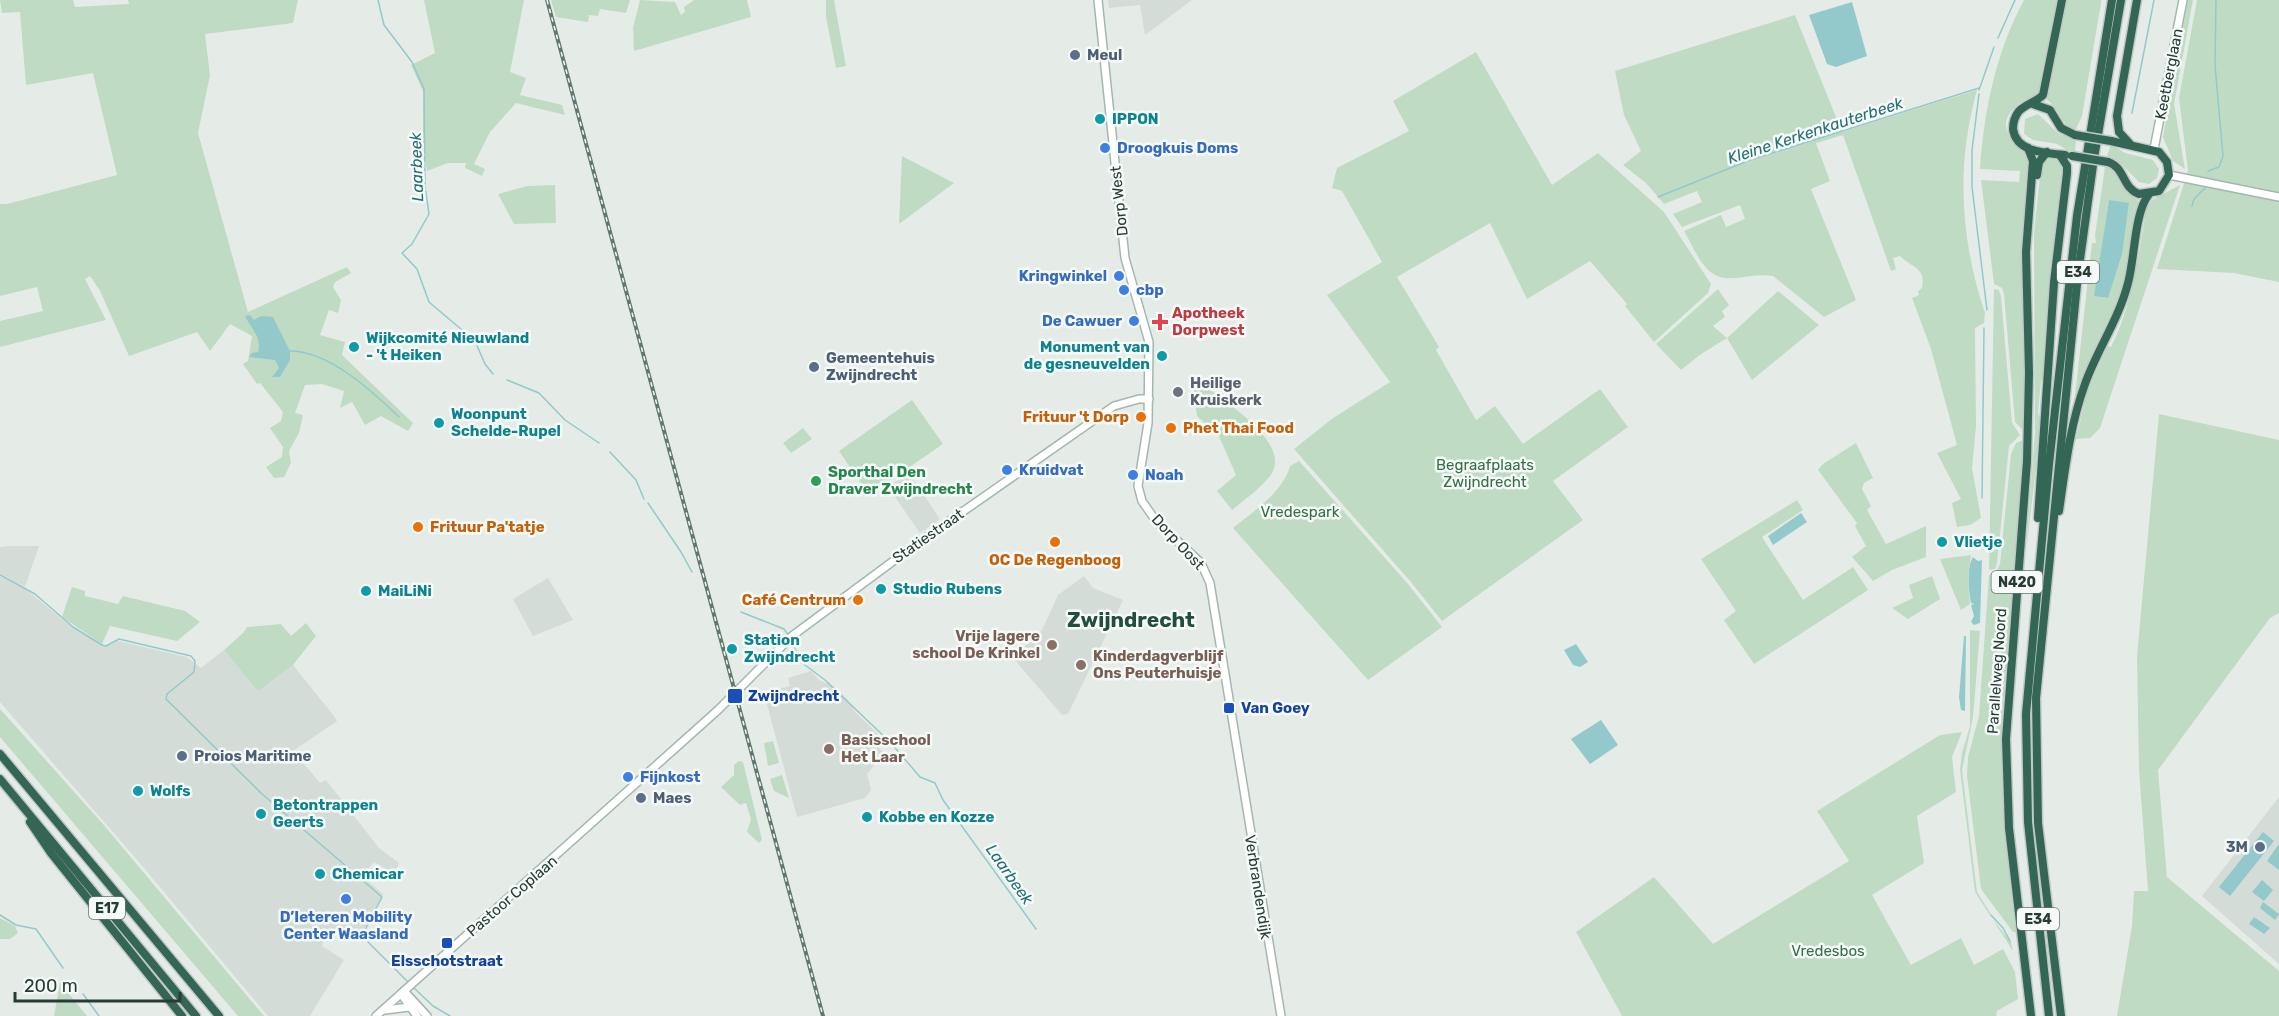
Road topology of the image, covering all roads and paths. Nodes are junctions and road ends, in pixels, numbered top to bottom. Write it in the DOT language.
graph roads {
  1 [pos="1098,0"];
  2 [pos="2061,0"];
  3 [pos="2112,0"];
  4 [pos="2121,0"];
  5 [pos="2137,0"];
  6 [pos="2183,0"];
  7 [pos="2030,104"];
  8 [pos="2130,144"];
  9 [pos="2028,148"];
  10 [pos="2154,149"];
  11 [pos="2047,152"];
  12 [pos="2060,155"];
  13 [pos="2169,176"];
  14 [pos="2149,194"];
  15 [pos="2279,197"];
  16 [pos="1149,399"];
  17 [pos="2046,545"];
  18 [pos="0,754"];
  19 [pos="1238,757"];
  20 [pos="646,775"];
  21 [pos="0,779"];
  22 [pos="18,801"];
  23 [pos="403,993"];
  24 [pos="409,1007"];
  25 [pos="378,1014"];
  26 [pos="182,1016"];
  27 [pos="196,1016"];
  28 [pos="219,1016"];
  29 [pos="417,1016"];
  30 [pos="427,1016"];
  31 [pos="1281,1016"];
  32 [pos="2031,1016"];
  33 [pos="2036,1016"];
  34 [pos="2049,1016"];
  35 [pos="2061,1016"];
  1 -- 16 [label="main road, Dorp West"];
  2 -- 7 [label="highway"];
  3 -- 17 [label="highway, E34"];
  4 -- 17 [label="highway, E34"];
  5 -- 8 [label="highway"];
  6 -- 10 [label="main road, Keetberglaan"];
  7 -- 8 [label="highway, bridge"];
  7 -- 9 [label="highway, N420"];
  8 -- 10 [label="highway"];
  9 -- 11 [label="highway"];
  9 -- 32 [label="highway, Parallelweg Noord / N420"];
  10 -- 13 [label="highway"];
  11 -- 12 [label="highway"];
  11 -- 33 [label="highway, Parallelweg Noord / N420"];
  12 -- 14 [label="highway, bridge"];
  12 -- 17 [label="highway"];
  13 -- 14 [label="highway"];
  13 -- 15 [label="main road"];
  14 -- 17 [label="highway"];
  16 -- 19 [label="main road, Dorp Oost"];
  16 -- 20 [label="main road, Statiestraat"];
  17 -- 34 [label="highway, E34"];
  17 -- 35 [label="highway, E34"];
  18 -- 28 [label="highway, E17"];
  19 -- 31 [label="main road, Verbrandendijk"];
  20 -- 23 [label="main road, Pastoor Coplaan"];
  21 -- 22 [label="highway, E17"];
  22 -- 26 [label="highway"];
  22 -- 27 [label="highway, E17"];
  23 -- 24 [label="main road"];
  23 -- 25 [label="main road, Pastoor Coplaan"];
  23 -- 30 [label="main road"];
  24 -- 25 [label="main road"];
  24 -- 29 [label="main road"];
}
